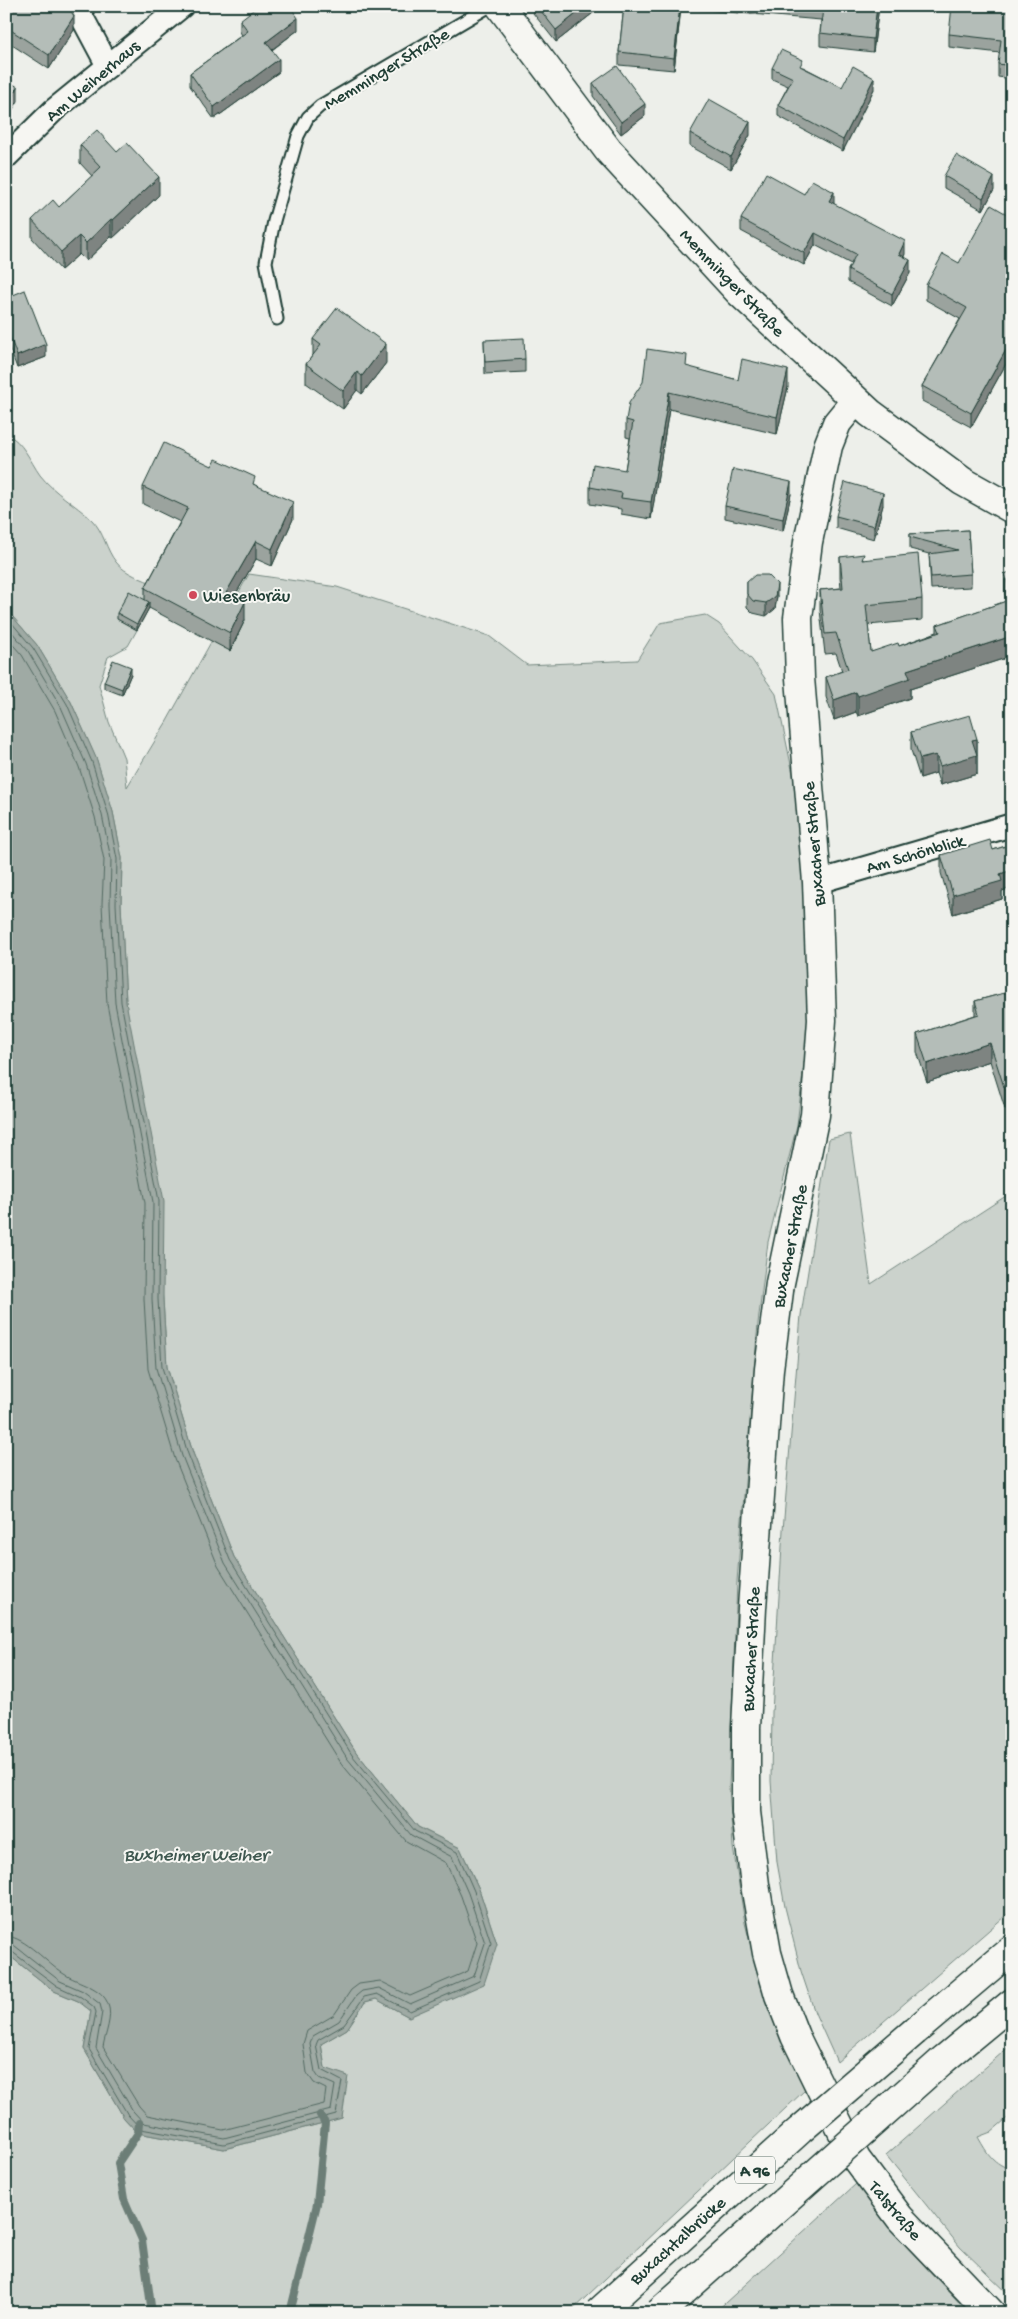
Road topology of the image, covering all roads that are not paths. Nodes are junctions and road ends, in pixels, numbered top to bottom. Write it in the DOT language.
graph roads {
  1 [pos="76,6"];
  2 [pos="182,6"];
  3 [pos="490,6"];
  4 [pos="500,6"];
  5 [pos="108,66"];
  6 [pos="6,157"];
  7 [pos="277,319"];
  8 [pos="855,400"];
  9 [pos="1012,509"];
  10 [pos="1012,825"];
  11 [pos="818,882"];
  12 [pos="1012,1950"];
  13 [pos="1012,2003"];
  14 [pos="822,2091"];
  15 [pos="598,2313"];
  16 [pos="659,2313"];
  17 [pos="991,2313"];
  1 -- 5 [label="street"];
  2 -- 5 [label="street, Am Weiherhaus"];
  3 -- 7 [label="lane, Memminger Straße"];
  4 -- 8 [label="main road, Memminger Straße"];
  5 -- 6 [label="street, Am Weiherhaus"];
  8 -- 9 [label="main road, Memminger Straße"];
  8 -- 11 [label="main road, Buxacher Straße"];
  10 -- 11 [label="street, Am Schönblick"];
  11 -- 14 [label="main road, Buxacher Straße"];
  12 -- 15 [label="main road, Buxachtalbrücke / A 96, bridge"];
  13 -- 16 [label="main road, A 96, bridge"];
  14 -- 17 [label="main road, Talstraße"];
}
